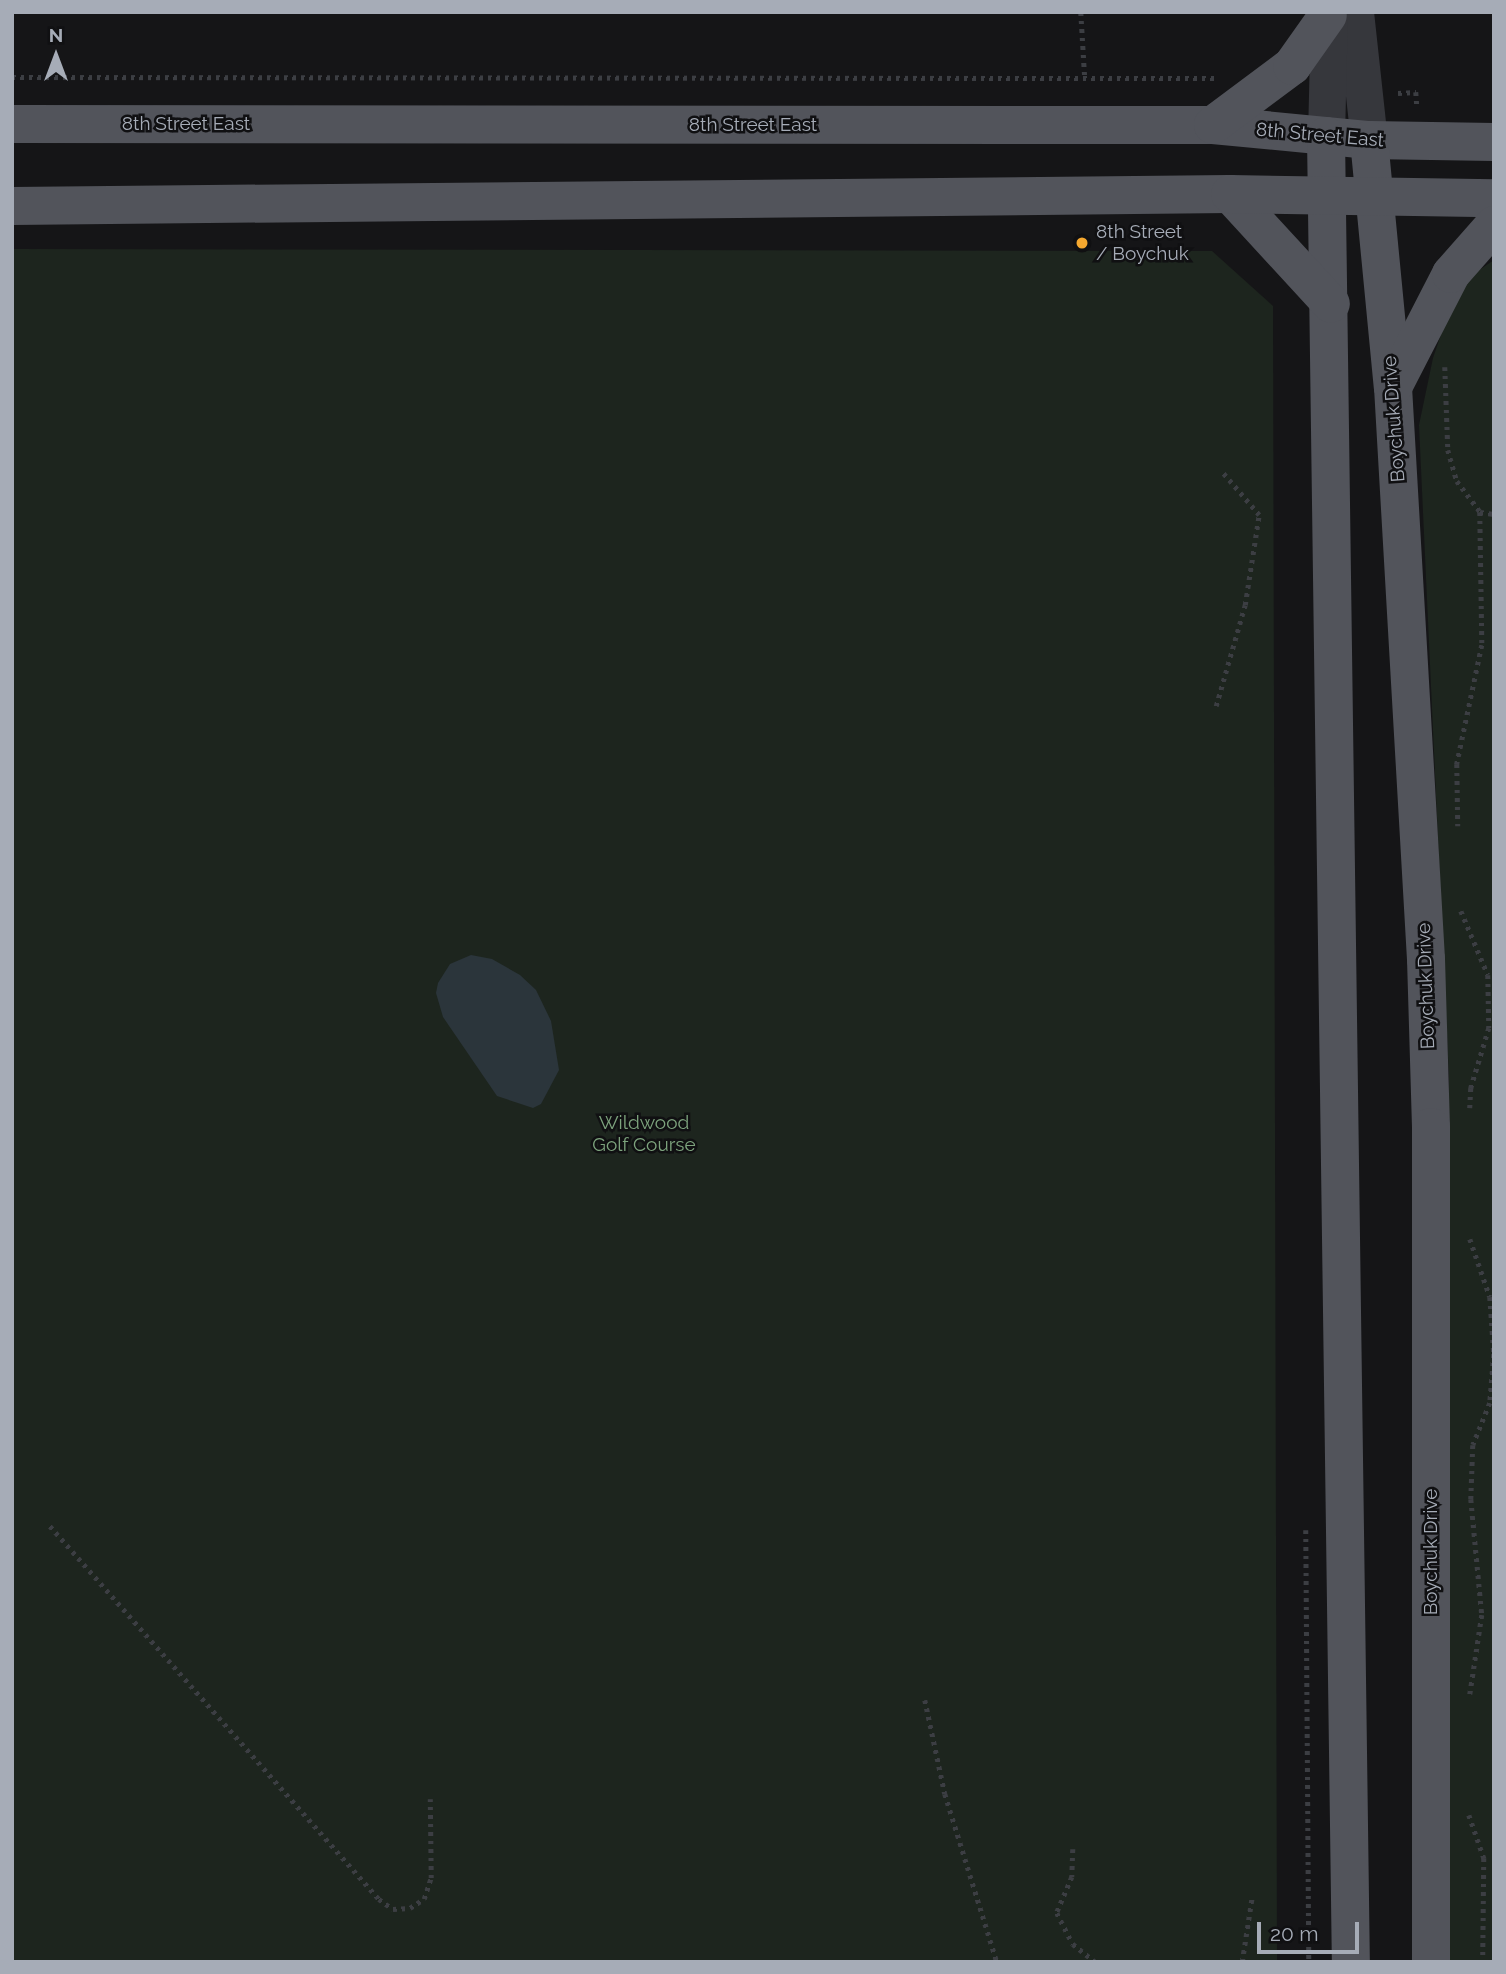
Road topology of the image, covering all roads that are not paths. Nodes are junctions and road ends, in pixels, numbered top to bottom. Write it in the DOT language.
graph roads {
  1 [pos="1337,13"];
  2 [pos="12,124"];
  3 [pos="1213,125"];
  4 [pos="1326,136"];
  5 [pos="1369,140"];
  6 [pos="1494,142"];
  7 [pos="1230,194"];
  8 [pos="1329,195"];
  9 [pos="1374,198"];
  10 [pos="1494,198"];
  11 [pos="12,206"];
  12 [pos="1494,225"];
  13 [pos="1331,304"];
  14 [pos="1392,387"];
  15 [pos="1352,1962"];
  16 [pos="1431,1962"];
  1 -- 3 [label="main road"];
  1 -- 4 [label="street"];
  1 -- 5 [label="street, Boychuk Drive"];
  2 -- 3 [label="main road, 8th Street East"];
  3 -- 4 [label="main road, 8th Street East"];
  4 -- 5 [label="main road, 8th Street East"];
  4 -- 8 [label="main road"];
  5 -- 6 [label="main road, 8th Street East"];
  5 -- 9 [label="main road, Boychuk Drive"];
  7 -- 8 [label="main road"];
  7 -- 11 [label="main road"];
  7 -- 13 [label="main road"];
  8 -- 9 [label="main road"];
  8 -- 13 [label="main road"];
  9 -- 10 [label="main road"];
  9 -- 14 [label="main road, Boychuk Drive"];
  12 -- 14 [label="main road"];
  13 -- 15 [label="main road"];
  14 -- 16 [label="main road, Boychuk Drive"];
}
